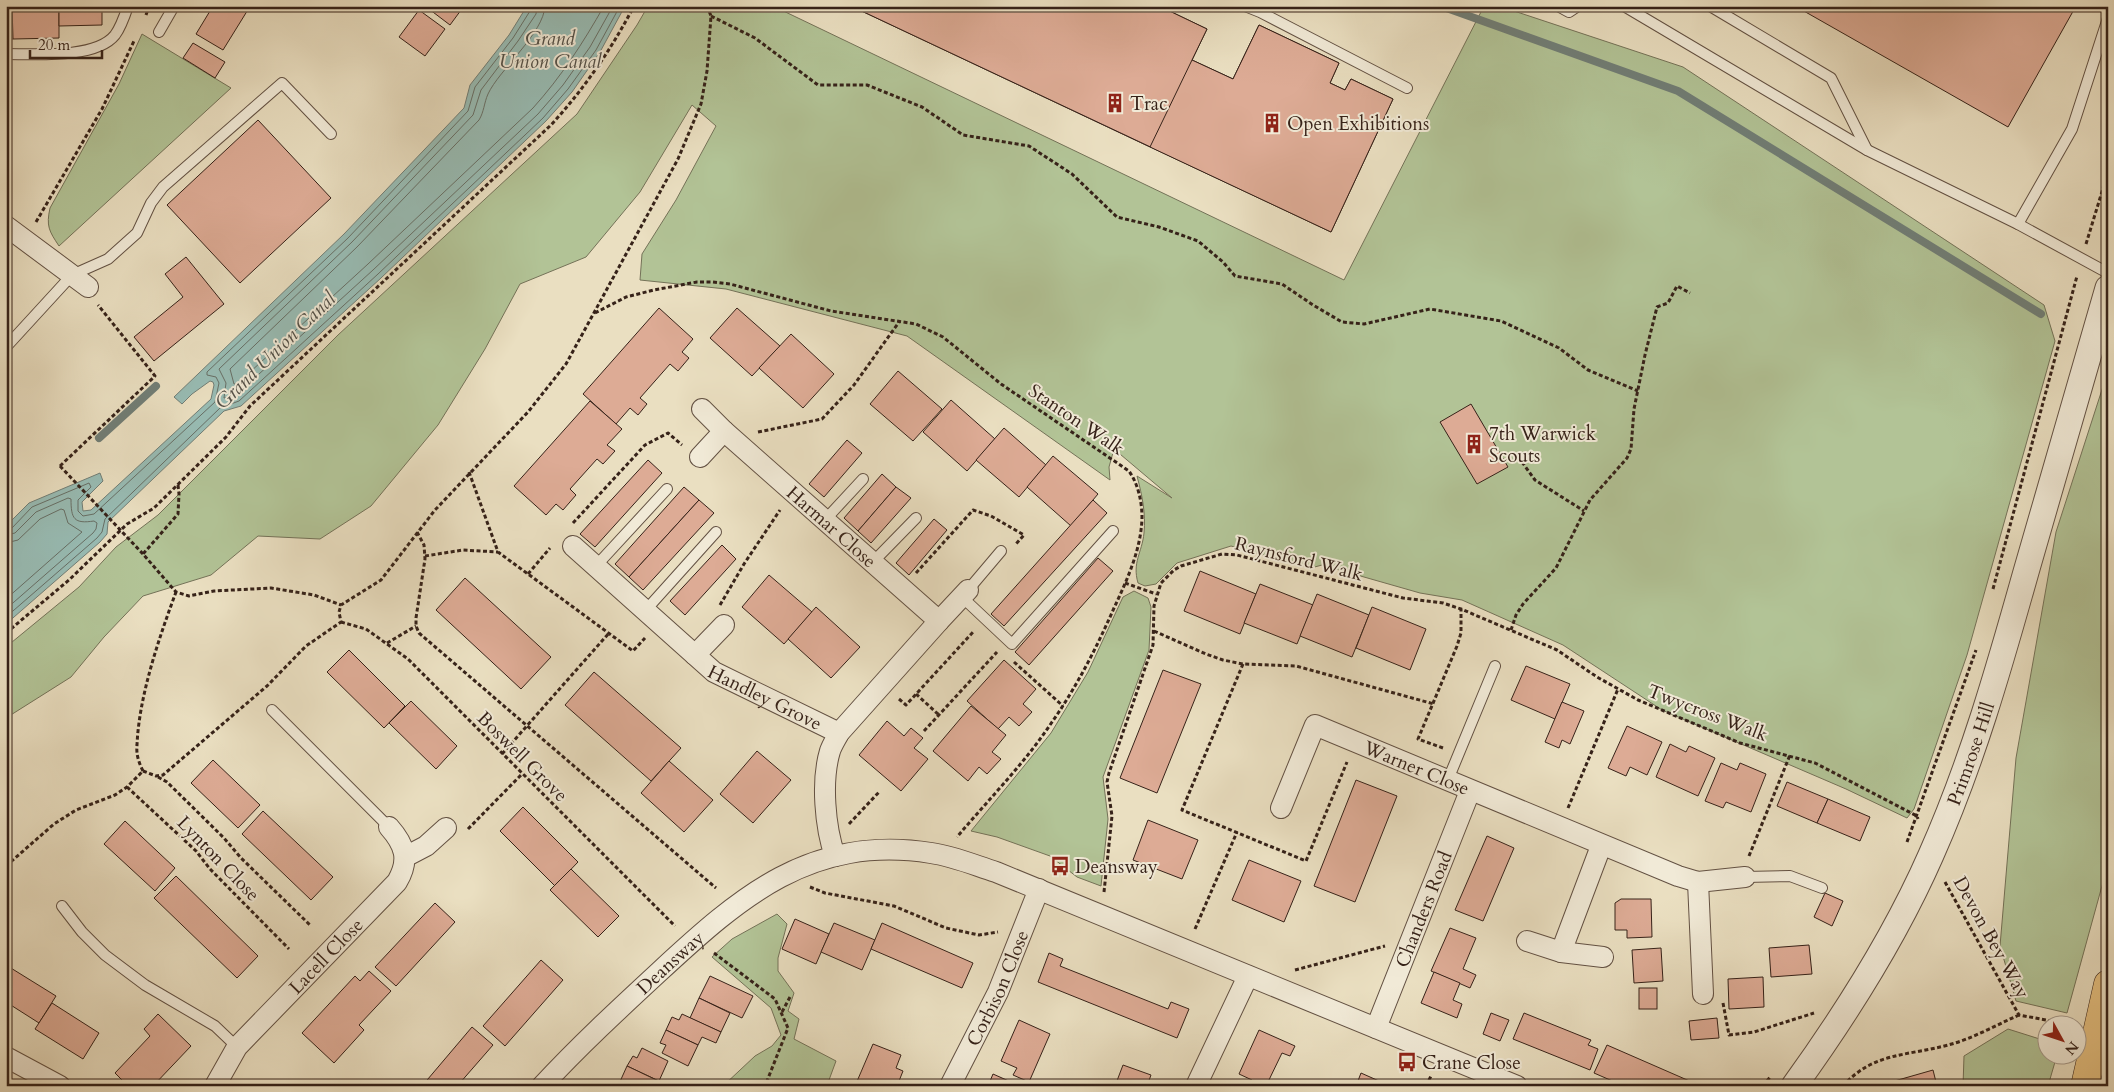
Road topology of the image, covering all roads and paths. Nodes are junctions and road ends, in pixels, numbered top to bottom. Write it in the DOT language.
graph roads {
  1 [pos="128,6"];
  2 [pos="149,6"];
  3 [pos="174,6"];
  4 [pos="634,6"];
  5 [pos="707,6"];
  6 [pos="1245,6"];
  7 [pos="1558,6"];
  8 [pos="1578,6"];
  9 [pos="1624,6"];
  10 [pos="1710,6"];
  11 [pos="1262,9"];
  12 [pos="145,16"];
  13 [pos="711,16"];
  14 [pos="2108,18"];
  15 [pos="159,32"];
  16 [pos="137,34"];
  17 [pos="6,54"];
  18 [pos="1407,88"];
  19 [pos="331,134"];
  20 [pos="1867,150"];
  21 [pos="2108,172"];
  22 [pos="2018,224"];
  23 [pos="6,226"];
  24 [pos="25,240"];
  25 [pos="2082,260"];
  26 [pos="2108,273"];
  27 [pos="79,279"];
  28 [pos="2108,288"];
  29 [pos="1690,293"];
  30 [pos="594,313"];
  31 [pos="899,322"];
  32 [pos="6,347"];
  33 [pos="1638,391"];
  34 [pos="702,409"];
  35 [pos="724,432"];
  36 [pos="741,446"];
  37 [pos="700,457"];
  38 [pos="1522,462"];
  39 [pos="469,472"];
  40 [pos="863,479"];
  41 [pos="178,485"];
  42 [pos="667,489"];
  43 [pos="793,492"];
  44 [pos="1584,511"];
  45 [pos="916,518"];
  46 [pos="825,520"];
  47 [pos="1113,531"];
  48 [pos="417,532"];
  49 [pos="716,532"];
  50 [pos="571,537"];
  51 [pos="551,548"];
  52 [pos="1001,551"];
  53 [pos="498,552"];
  54 [pos="143,554"];
  55 [pos="425,556"];
  56 [pos="873,562"];
  57 [pos="596,566"];
  58 [pos="528,574"];
  59 [pos="1125,583"];
  60 [pos="902,588"];
  61 [pos="176,592"];
  62 [pos="965,594"];
  63 [pos="1156,594"];
  64 [pos="1991,598"];
  65 [pos="341,605"];
  66 [pos="1461,609"];
  67 [pos="652,617"];
  68 [pos="939,621"];
  69 [pos="341,622"];
  70 [pos="416,626"];
  71 [pos="1511,630"];
  72 [pos="718,631"];
  73 [pos="1154,631"];
  74 [pos="6,633"];
  75 [pos="609,633"];
  76 [pos="982,634"];
  77 [pos="387,643"];
  78 [pos="1977,645"];
  79 [pos="1000,649"];
  80 [pos="694,655"];
  81 [pos="1007,655"];
  82 [pos="1244,664"];
  83 [pos="1495,666"];
  84 [pos="881,684"];
  85 [pos="1618,689"];
  86 [pos="916,694"];
  87 [pos="1434,704"];
  88 [pos="1063,706"];
  89 [pos="272,710"];
  90 [pos="939,715"];
  91 [pos="528,727"];
  92 [pos="924,731"];
  93 [pos="839,733"];
  94 [pos="1355,742"];
  95 [pos="502,754"];
  96 [pos="1458,754"];
  97 [pos="1790,755"];
  98 [pos="143,771"];
  99 [pos="522,774"];
  100 [pos="156,776"];
  101 [pos="1447,782"];
  102 [pos="127,787"];
  103 [pos="880,791"];
  104 [pos="1470,791"];
  105 [pos="1281,808"];
  106 [pos="1917,816"];
  107 [pos="475,821"];
  108 [pos="389,827"];
  109 [pos="446,828"];
  110 [pos="1560,828"];
  111 [pos="844,830"];
  112 [pos="1237,832"];
  113 [pos="1907,843"];
  114 [pos="1601,846"];
  115 [pos="1931,855"];
  116 [pos="835,856"];
  117 [pos="405,857"];
  118 [pos="947,857"];
  119 [pos="6,866"];
  120 [pos="801,866"];
  121 [pos="1743,877"];
  122 [pos="1698,882"];
  123 [pos="716,888"];
  124 [pos="1822,888"];
  125 [pos="1039,889"];
  126 [pos="1104,892"];
  127 [pos="62,906"];
  128 [pos="311,926"];
  129 [pos="675,926"];
  130 [pos="1024,928"];
  131 [pos="1195,929"];
  132 [pos="1412,939"];
  133 [pos="1527,941"];
  134 [pos="708,948"];
  135 [pos="289,949"];
  136 [pos="1561,952"];
  137 [pos="1603,957"];
  138 [pos="1295,970"];
  139 [pos="1248,976"];
  140 [pos="2108,984"];
  141 [pos="1703,994"];
  142 [pos="790,997"];
  143 [pos="1819,1005"];
  144 [pos="782,1013"];
  145 [pos="1814,1013"];
  146 [pos="2019,1015"];
  147 [pos="2036,1018"];
  148 [pos="1809,1020"];
  149 [pos="1376,1028"];
  150 [pos="238,1047"];
  151 [pos="6,1057"];
  152 [pos="1431,1076"];
  153 [pos="1784,1079"];
  154 [pos="60,1086"];
  155 [pos="216,1086"];
  156 [pos="542,1086"];
  157 [pos="765,1086"];
  158 [pos="950,1086"];
  159 [pos="1196,1086"];
  160 [pos="1426,1086"];
  161 [pos="1517,1086"];
  162 [pos="1763,1086"];
  163 [pos="1843,1086"];
  164 [pos="2085,1086"];
  1 -- 17 [label="lane"];
  2 -- 12 [label="path"];
  3 -- 15 [label="lane"];
  4 -- 41 [label="path"];
  5 -- 13 [label="path"];
  6 -- 11 [label="lane"];
  7 -- 8 [label="lane"];
  9 -- 20 [label="lane"];
  10 -- 20 [label="lane"];
  11 -- 18 [label="lane"];
  13 -- 30 [label="path"];
  13 -- 33 [label="path"];
  14 -- 22 [label="lane"];
  16 -- 24 [label="path"];
  19 -- 27 [label="lane"];
  20 -- 22 [label="lane"];
  21 -- 25 [label="path"];
  22 -- 25 [label="lane"];
  23 -- 24 [label="street"];
  24 -- 27 [label="street"];
  25 -- 26 [label="lane"];
  25 -- 64 [label="path"];
  27 -- 32 [label="lane"];
  27 -- 54 [label="path, bridge"];
  28 -- 115 [label="street, Primrose Hill"];
  29 -- 33 [label="path"];
  30 -- 31 [label="path, Stanton Walk"];
  30 -- 39 [label="path"];
  31 -- 36 [label="path"];
  31 -- 59 [label="path, Stanton Walk"];
  33 -- 44 [label="path"];
  34 -- 35 [label="street, Harmar Close"];
  35 -- 36 [label="street, Harmar Close"];
  35 -- 37 [label="street"];
  36 -- 43 [label="street, Harmar Close"];
  37 -- 50 [label="path"];
  38 -- 44 [label="path"];
  39 -- 48 [label="path"];
  39 -- 53 [label="path"];
  40 -- 46 [label="lane"];
  41 -- 54 [label="path"];
  41 -- 74 [label="path"];
  42 -- 57 [label="lane"];
  43 -- 46 [label="street, Harmar Close"];
  43 -- 72 [label="path"];
  44 -- 71 [label="path"];
  45 -- 56 [label="lane"];
  46 -- 56 [label="street, Harmar Close"];
  47 -- 62 [label="lane"];
  48 -- 55 [label="path"];
  48 -- 65 [label="path"];
  49 -- 67 [label="lane"];
  50 -- 57 [label="street, Handley Grove"];
  51 -- 58 [label="path"];
  52 -- 60 [label="path"];
  52 -- 62 [label="lane"];
  53 -- 55 [label="path"];
  53 -- 58 [label="path"];
  54 -- 61 [label="path"];
  55 -- 70 [label="path"];
  56 -- 60 [label="street, Harmar Close"];
  57 -- 67 [label="street, Handley Grove"];
  58 -- 75 [label="path"];
  59 -- 63 [label="path"];
  59 -- 88 [label="path, Stanton Walk"];
  60 -- 68 [label="street, Harmar Close"];
  61 -- 65 [label="path"];
  61 -- 98 [label="path"];
  62 -- 68 [label="street"];
  63 -- 66 [label="path, Raynsford Walk"];
  63 -- 73 [label="path"];
  65 -- 69 [label="path"];
  66 -- 71 [label="path, Raynsford Walk"];
  66 -- 87 [label="path"];
  67 -- 75 [label="path"];
  67 -- 80 [label="street, Handley Grove"];
  68 -- 84 [label="street"];
  69 -- 77 [label="path, Boswell Grove"];
  69 -- 100 [label="path"];
  70 -- 77 [label="path"];
  70 -- 91 [label="path"];
  71 -- 85 [label="path, Twycross Walk"];
  72 -- 80 [label="street, Handley Grove"];
  73 -- 82 [label="path"];
  73 -- 126 [label="path"];
  75 -- 91 [label="path"];
  76 -- 86 [label="path"];
  77 -- 95 [label="path, Boswell Grove"];
  78 -- 106 [label="path"];
  79 -- 90 [label="path"];
  80 -- 93 [label="street, Handley Grove"];
  81 -- 88 [label="path"];
  82 -- 87 [label="path"];
  82 -- 112 [label="path"];
  83 -- 96 [label="lane"];
  84 -- 86 [label="path"];
  84 -- 93 [label="street"];
  85 -- 97 [label="path, Twycross Walk"];
  85 -- 110 [label="path"];
  86 -- 90 [label="path"];
  87 -- 96 [label="path"];
  88 -- 118 [label="path, Stanton Walk"];
  89 -- 108 [label="lane"];
  90 -- 92 [label="path"];
  91 -- 95 [label="path"];
  91 -- 123 [label="path"];
  93 -- 116 [label="street"];
  94 -- 101 [label="street, Warner Close"];
  94 -- 105 [label="street, Warner Close"];
  94 -- 112 [label="path"];
  95 -- 99 [label="path, Boswell Grove"];
  96 -- 101 [label="lane"];
  97 -- 106 [label="path, Twycross Walk"];
  97 -- 121 [label="path"];
  98 -- 100 [label="path, Lynton Close"];
  98 -- 102 [label="path"];
  99 -- 107 [label="path"];
  99 -- 129 [label="path, Boswell Grove"];
  100 -- 128 [label="path, Lynton Close"];
  101 -- 104 [label="street, Warner Close"];
  102 -- 119 [label="path"];
  102 -- 135 [label="path, Lynton Close"];
  103 -- 111 [label="path"];
  104 -- 110 [label="street, Warner Close"];
  104 -- 132 [label="street, Chanders Road"];
  106 -- 113 [label="path"];
  106 -- 115 [label="path"];
  108 -- 117 [label="street"];
  109 -- 117 [label="street"];
  110 -- 114 [label="street, Warner Close"];
  112 -- 131 [label="path"];
  114 -- 122 [label="street, Warner Close"];
  114 -- 136 [label="street"];
  115 -- 146 [label="path, Devon Bey Way"];
  115 -- 153 [label="street, Primrose Hill"];
  116 -- 118 [label="street, Deansway"];
  116 -- 120 [label="street, Deansway"];
  117 -- 150 [label="street, Lacell Close"];
  118 -- 125 [label="street, Deansway"];
  120 -- 130 [label="path"];
  120 -- 156 [label="street, Deansway"];
  121 -- 122 [label="street, Warner Close"];
  121 -- 124 [label="lane, Warner Close"];
  122 -- 141 [label="street"];
  125 -- 130 [label="street, Corbison Close"];
  125 -- 139 [label="street, Deansway"];
  127 -- 150 [label="lane"];
  130 -- 158 [label="street, Corbison Close"];
  132 -- 138 [label="path"];
  132 -- 149 [label="street, Chanders Road"];
  133 -- 136 [label="street"];
  134 -- 144 [label="path"];
  136 -- 137 [label="street"];
  139 -- 149 [label="street, Deansway"];
  139 -- 159 [label="street"];
  140 -- 164 [label="highway"];
  141 -- 145 [label="path"];
  142 -- 144 [label="path"];
  143 -- 145 [label="path"];
  144 -- 157 [label="path"];
  145 -- 148 [label="path"];
  146 -- 147 [label="path, Devon Bey Way"];
  146 -- 163 [label="path"];
  149 -- 161 [label="street, Deansway"];
  150 -- 155 [label="street, Lacell Close"];
  151 -- 154 [label="street"];
  152 -- 160 [label="path"];
  153 -- 162 [label="path"];
}
